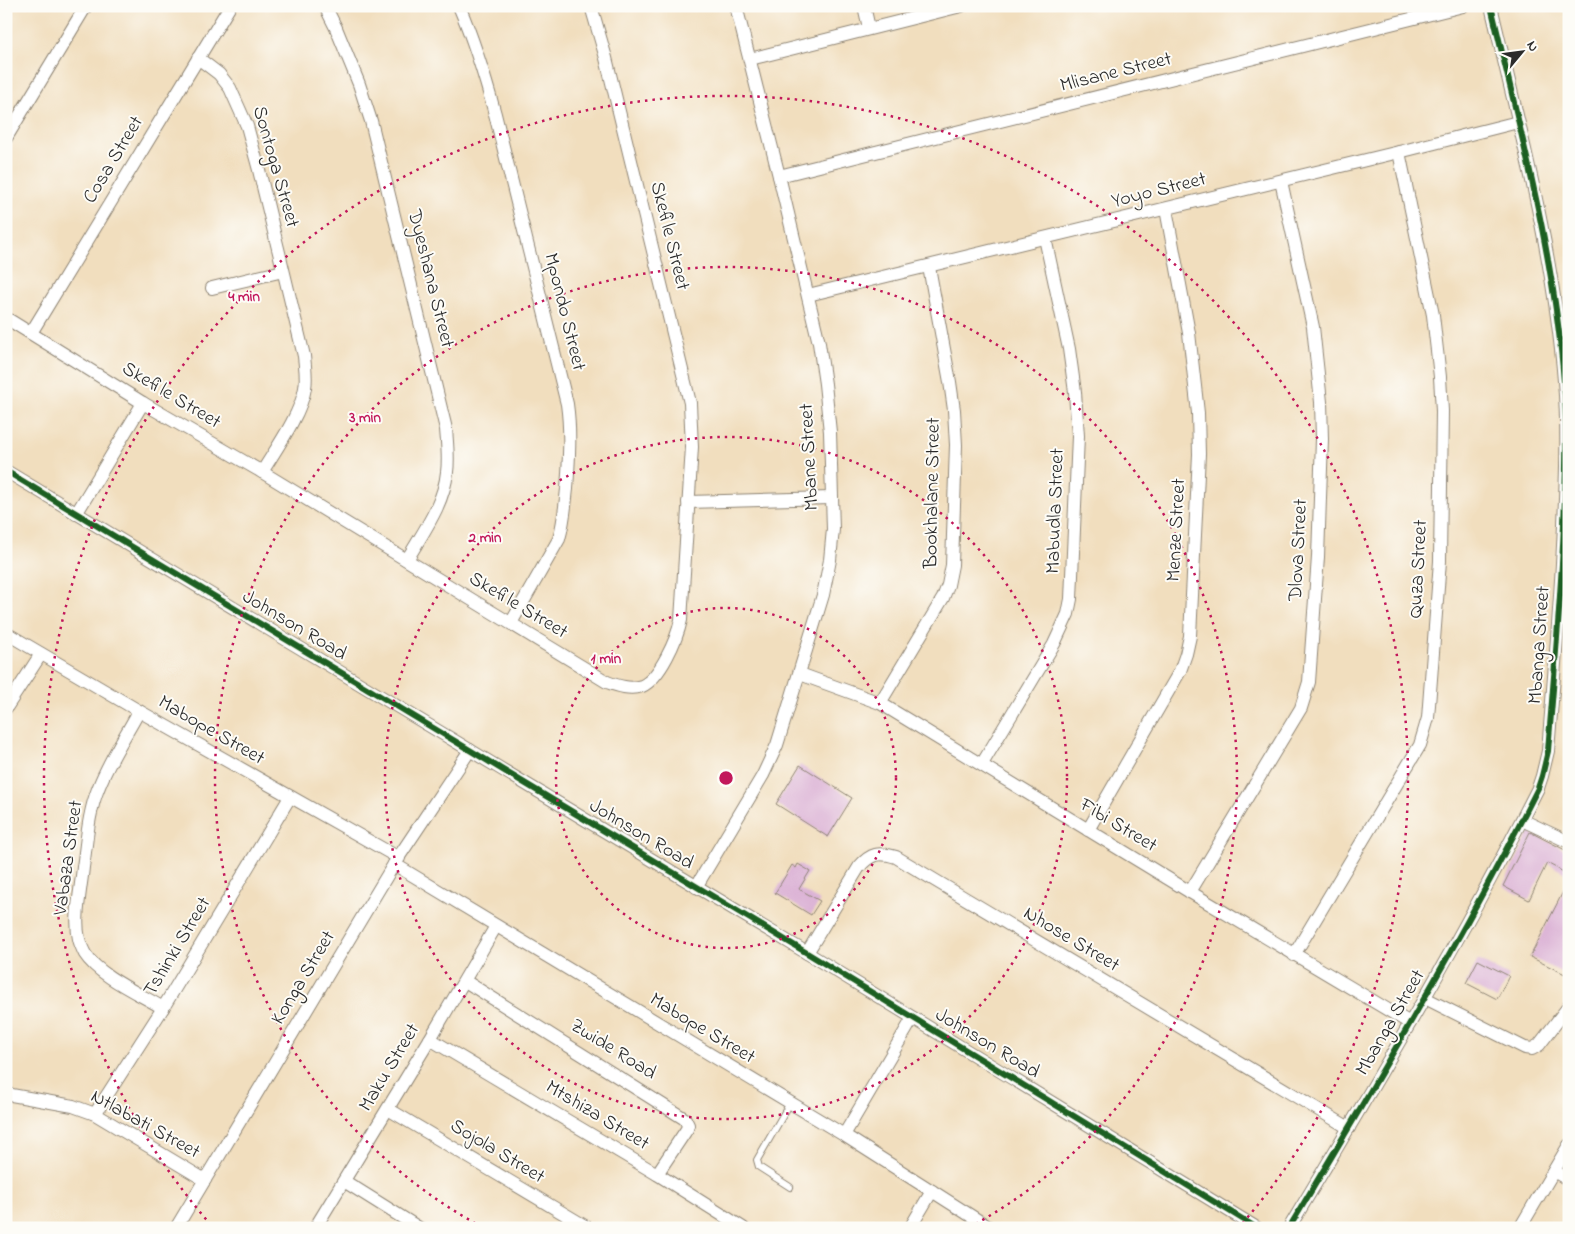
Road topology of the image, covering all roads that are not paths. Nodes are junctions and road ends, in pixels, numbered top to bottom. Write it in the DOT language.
graph roads {
  1 [pos="86,6"];
  2 [pos="230,6"];
  3 [pos="325,6"];
  4 [pos="459,6"];
  5 [pos="590,6"];
  6 [pos="736,6"];
  7 [pos="864,6"];
  8 [pos="961,6"];
  9 [pos="1463,6"];
  10 [pos="1491,6"];
  11 [pos="869,28"];
  12 [pos="198,58"];
  13 [pos="750,59"];
  14 [pos="1518,122"];
  15 [pos="6,138"];
  16 [pos="1399,152"];
  17 [pos="779,176"];
  18 [pos="1281,181"];
  19 [pos="1166,209"];
  20 [pos="1045,238"];
  21 [pos="929,267"];
  22 [pos="283,271"];
  23 [pos="212,288"];
  24 [pos="808,295"];
  25 [pos="6,318"];
  26 [pos="31,333"];
  27 [pos="143,403"];
  28 [pos="6,471"];
  29 [pos="262,472"];
  30 [pos="831,498"];
  31 [pos="688,502"];
  32 [pos="76,514"];
  33 [pos="1566,559"];
  34 [pos="407,560"];
  35 [pos="511,623"];
  36 [pos="6,633"];
  37 [pos="41,654"];
  38 [pos="1555,662"];
  39 [pos="1569,662"];
  40 [pos="800,674"];
  41 [pos="880,703"];
  42 [pos="6,708"];
  43 [pos="139,711"];
  44 [pos="470,750"];
  45 [pos="982,764"];
  46 [pos="290,798"];
  47 [pos="1522,820"];
  48 [pos="1088,830"];
  49 [pos="1569,842"];
  50 [pos="396,861"];
  51 [pos="696,887"];
  52 [pos="1190,892"];
  53 [pos="496,926"];
  54 [pos="807,953"];
  55 [pos="1294,955"];
  56 [pos="465,981"];
  57 [pos="1424,998"];
  58 [pos="1569,1006"];
  59 [pos="163,1008"];
  60 [pos="913,1018"];
  61 [pos="1410,1023"];
  62 [pos="430,1039"];
  63 [pos="6,1094"];
  64 [pos="790,1103"];
  65 [pos="388,1109"];
  66 [pos="95,1114"];
  67 [pos="1349,1128"];
  68 [pos="844,1136"];
  69 [pos="1569,1145"];
  70 [pos="1554,1171"];
  71 [pos="658,1174"];
  72 [pos="205,1180"];
  73 [pos="1569,1180"];
  74 [pos="344,1181"];
  75 [pos="790,1187"];
  76 [pos="932,1192"];
  77 [pos="176,1228"];
  78 [pos="315,1228"];
  79 [pos="419,1228"];
  80 [pos="588,1228"];
  81 [pos="743,1228"];
  82 [pos="910,1228"];
  83 [pos="990,1228"];
  84 [pos="1257,1228"];
  85 [pos="1289,1228"];
  86 [pos="1520,1228"];
  1 -- 15 [label="street"];
  2 -- 12 [label="street, Cosa Street"];
  3 -- 34 [label="street, Dyeshana Street"];
  4 -- 35 [label="street, Mpondo Street"];
  5 -- 31 [label="street, Skefile Street"];
  6 -- 13 [label="street, Mbane Street"];
  7 -- 11 [label="street"];
  8 -- 11 [label="street"];
  9 -- 17 [label="street, Mlisane Street"];
  10 -- 14 [label="street, Mbanga Street"];
  11 -- 13 [label="street"];
  12 -- 22 [label="street, Sontoga Street"];
  12 -- 26 [label="street, Cosa Street"];
  13 -- 17 [label="street, Mbane Street"];
  14 -- 16 [label="street, Yoyo Street"];
  14 -- 33 [label="street, Mbanga Street"];
  16 -- 18 [label="street, Yoyo Street"];
  16 -- 55 [label="street, Quza Street"];
  17 -- 24 [label="street, Mbane Street"];
  18 -- 19 [label="street, Yoyo Street"];
  18 -- 52 [label="street, Dlova Street"];
  19 -- 20 [label="street, Yoyo Street"];
  19 -- 48 [label="street, Menze Street"];
  20 -- 21 [label="street, Yoyo Street"];
  20 -- 45 [label="street, Mabudla Street"];
  21 -- 24 [label="street, Yoyo Street"];
  21 -- 41 [label="street, Bookhalane Street"];
  22 -- 23 [label="street"];
  22 -- 29 [label="street, Sontoga Street"];
  24 -- 30 [label="street, Mbane Street"];
  25 -- 26 [label="street, Skefile Street"];
  26 -- 27 [label="street, Skefile Street"];
  27 -- 29 [label="street, Skefile Street"];
  27 -- 32 [label="street"];
  28 -- 32 [label="street, Johnson Road"];
  29 -- 34 [label="street, Skefile Street"];
  30 -- 31 [label="street"];
  30 -- 40 [label="street, Mbane Street"];
  31 -- 35 [label="street, Skefile Street"];
  32 -- 44 [label="street, Johnson Road"];
  33 -- 38 [label="street, Mbanga Street"];
  34 -- 35 [label="street, Skefile Street"];
  36 -- 37 [label="street, Mabope Street"];
  37 -- 42 [label="street"];
  37 -- 43 [label="street, Mabope Street"];
  38 -- 39 [label="street"];
  38 -- 47 [label="street, Mbanga Street"];
  40 -- 41 [label="street, Fibi Street"];
  40 -- 51 [label="street, Mbane Street"];
  41 -- 45 [label="street, Fibi Street"];
  43 -- 46 [label="street, Mabope Street"];
  43 -- 59 [label="street, Vabaza Street"];
  44 -- 50 [label="street, Konga Street"];
  44 -- 51 [label="street, Johnson Road"];
  45 -- 48 [label="street, Fibi Street"];
  46 -- 50 [label="street, Mabope Street"];
  46 -- 59 [label="street, Tshinki Street"];
  47 -- 49 [label="street"];
  47 -- 57 [label="street, Mbanga Street"];
  48 -- 52 [label="street, Fibi Street"];
  50 -- 53 [label="street, Mabope Street"];
  50 -- 72 [label="street, Konga Street"];
  51 -- 54 [label="street, Johnson Road"];
  52 -- 55 [label="street, Fibi Street"];
  53 -- 56 [label="street, Maku Street"];
  53 -- 64 [label="street, Mabope Street"];
  54 -- 60 [label="street, Johnson Road"];
  54 -- 67 [label="street, Nhose Street"];
  55 -- 61 [label="street, Fibi Street"];
  56 -- 62 [label="street, Maku Street"];
  56 -- 71 [label="street, Zwide Road"];
  57 -- 58 [label="street"];
  57 -- 61 [label="street, Mbanga Street"];
  59 -- 66 [label="street, Tshinki Street"];
  60 -- 68 [label="street"];
  60 -- 84 [label="street, Johnson Road"];
  61 -- 67 [label="street, Mbanga Street"];
  62 -- 65 [label="street, Maku Street"];
  62 -- 71 [label="street, Mtshiza Street"];
  63 -- 66 [label="street, Ntlabati Street"];
  64 -- 68 [label="street, Mabope Street"];
  64 -- 75 [label="lane"];
  65 -- 74 [label="street, Maku Street"];
  65 -- 80 [label="street, Sojola Street"];
  66 -- 72 [label="street, Ntlabati Street"];
  67 -- 85 [label="street, Mbanga Street"];
  68 -- 76 [label="street, Mabope Street"];
  69 -- 70 [label="street"];
  70 -- 73 [label="street"];
  70 -- 86 [label="street"];
  71 -- 81 [label="street, Mtshiza Street"];
  72 -- 77 [label="street, Konga Street"];
  74 -- 78 [label="street, Maku Street"];
  74 -- 79 [label="street"];
  76 -- 82 [label="street"];
  76 -- 83 [label="street, Mabope Street"];
}
